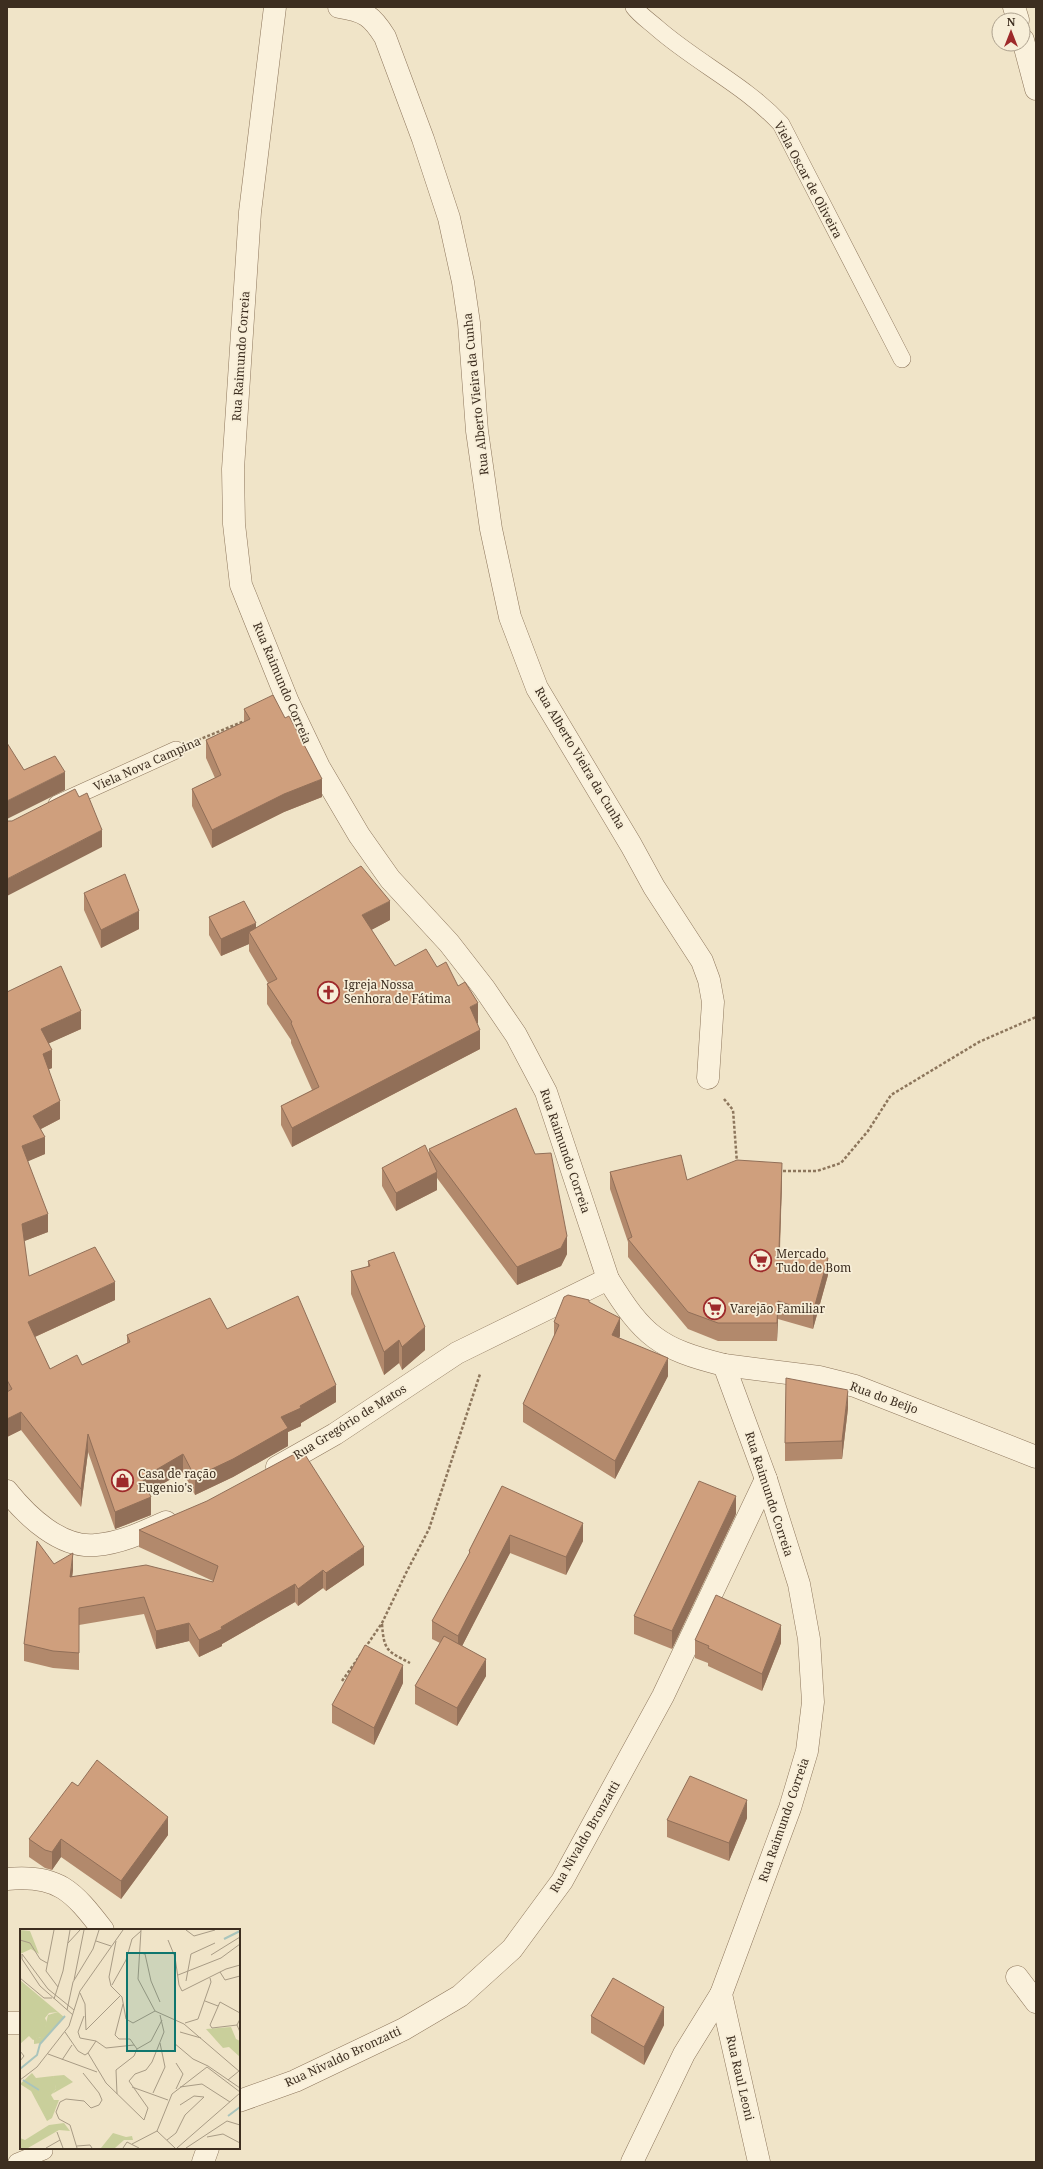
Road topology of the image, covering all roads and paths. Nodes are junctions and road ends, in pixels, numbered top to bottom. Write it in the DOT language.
graph roads {
  1 [pos="275,7"];
  2 [pos="339,7"];
  3 [pos="634,7"];
  4 [pos="1026,52"];
  5 [pos="1036,90"];
  6 [pos="902,359"];
  7 [pos="288,702"];
  8 [pos="176,750"];
  9 [pos="44,810"];
  10 [pos="1036,1017"];
  11 [pos="708,1078"];
  12 [pos="738,1170"];
  13 [pos="778,1170"];
  14 [pos="608,1279"];
  15 [pos="492,1335"];
  16 [pos="724,1365"];
  17 [pos="1036,1457"];
  18 [pos="260,1477"];
  19 [pos="766,1479"];
  20 [pos="7,1491"];
  21 [pos="184,1515"];
  22 [pos="382,1623"];
  23 [pos="410,1663"];
  24 [pos="342,1681"];
  25 [pos="7,1879"];
  26 [pos="102,1929"];
  27 [pos="1016,1977"];
  28 [pos="721,1994"];
  29 [pos="1036,2002"];
  30 [pos="7,2023"];
  31 [pos="20,2023"];
  32 [pos="240,2101"];
  33 [pos="208,2149"];
  34 [pos="44,2151"];
  35 [pos="17,2162"];
  36 [pos="203,2162"];
  37 [pos="632,2162"];
  38 [pos="759,2162"];
  1 -- 7 [label="street, Rua Raimundo Correia"];
  2 -- 11 [label="street, Rua Alberto Vieira da Cunha"];
  3 -- 6 [label="lane, Viela Oscar de Oliveira"];
  4 -- 5 [label="street"];
  7 -- 8 [label="path, Viela Nova Campina"];
  7 -- 14 [label="street, Rua Raimundo Correia"];
  8 -- 9 [label="lane, Viela Nova Campina"];
  10 -- 13 [label="path"];
  11 -- 12 [label="path"];
  14 -- 15 [label="street, Rua Gregório de Matos"];
  14 -- 16 [label="street, Rua Raimundo Correia"];
  15 -- 18 [label="street, Rua Gregório de Matos"];
  15 -- 22 [label="path"];
  16 -- 17 [label="street, Rua do Beijo"];
  16 -- 19 [label="street, Rua Raimundo Correia"];
  19 -- 28 [label="street, Rua Raimundo Correia"];
  19 -- 32 [label="street, Rua Nivaldo Bronzatti"];
  20 -- 21 [label="street"];
  22 -- 23 [label="path"];
  22 -- 24 [label="path"];
  25 -- 26 [label="street"];
  27 -- 29 [label="street"];
  28 -- 37 [label="street, Rua Raimundo Correia"];
  28 -- 38 [label="street, Rua Raul Leoni"];
  30 -- 31 [label="street"];
  33 -- 36 [label="street"];
  34 -- 35 [label="lane"];
}
